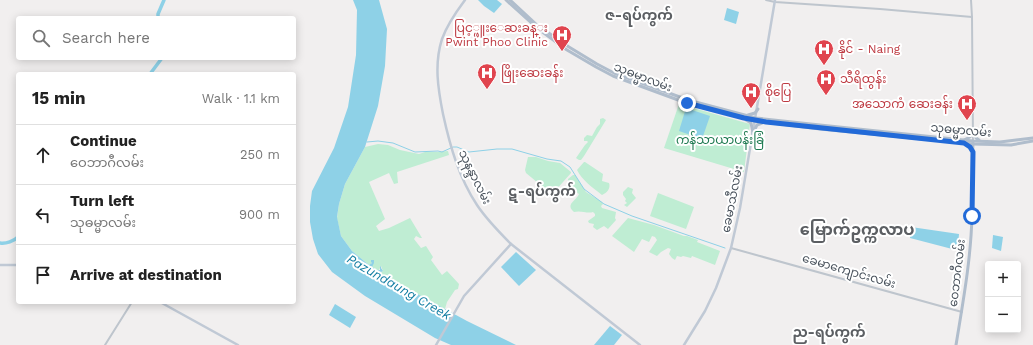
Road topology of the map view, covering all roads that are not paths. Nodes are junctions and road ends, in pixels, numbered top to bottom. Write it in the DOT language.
graph roads {
  1 [pos="465,0"];
  2 [pos="506,0"];
  3 [pos="510,0"];
  4 [pos="766,0"];
  5 [pos="971,0"];
  6 [pos="775,1"];
  7 [pos="972,17"];
  8 [pos="758,108"];
  9 [pos="745,117"];
  10 [pos="755,119"];
  11 [pos="766,121"];
  12 [pos="972,131"];
  13 [pos="753,133"];
  14 [pos="1033,139"];
  15 [pos="964,141"];
  16 [pos="973,142"];
  17 [pos="981,142"];
  18 [pos="973,152"];
  19 [pos="511,244"];
  20 [pos="731,248"];
  21 [pos="0,265"];
  22 [pos="16,265"];
  23 [pos="131,304"];
  24 [pos="164,304"];
  25 [pos="962,312"];
  26 [pos="105,345"];
  27 [pos="238,345"];
  28 [pos="436,345"];
  29 [pos="640,345"];
  30 [pos="684,345"];
  31 [pos="956,345"];
  1 -- 19 [label="main road, သုနန္ဒာလမ်း"];
  2 -- 9 [label="main road, သုဓမ္မာလမ်း"];
  3 -- 9 [label="main road, သုဓမ္မာလမ်း"];
  4 -- 6 [label="street"];
  5 -- 7 [label="street, ဝေဘာဂီလမ်း"];
  6 -- 7 [label="street"];
  6 -- 8 [label="main road, ခေမာသီလမ်း"];
  7 -- 12 [label="street, ဝေဘာဂီလမ်း"];
  8 -- 9 [label="main road"];
  8 -- 10 [label="main road, ခေမာသီလမ်း"];
  8 -- 11 [label="main road"];
  9 -- 10 [label="main road, သုဓမ္မာလမ်း"];
  9 -- 13 [label="main road"];
  10 -- 11 [label="main road, သုဓမ္မာလမ်း"];
  10 -- 13 [label="main road, ခေမာသီလမ်း"];
  11 -- 13 [label="main road"];
  11 -- 15 [label="main road, သုဓမ္မာလမ်း"];
  12 -- 15 [label="main road"];
  12 -- 16 [label="street, ဝေဘာဂီလမ်း"];
  12 -- 17 [label="main road"];
  13 -- 20 [label="main road, ခေမာသီလမ်း"];
  14 -- 17 [label="main road, သုဓမ္မာလမ်း"];
  15 -- 16 [label="main road, သုဓမ္မာလမ်း"];
  15 -- 18 [label="main road"];
  16 -- 17 [label="main road, သုဓမ္မာလမ်း"];
  16 -- 18 [label="main road, ဝေဘာဂီလမ်း"];
  17 -- 18 [label="main road"];
  18 -- 25 [label="main road, ဝေဘာဂီလမ်း"];
  19 -- 28 [label="main road"];
  19 -- 29 [label="main road, သုနန္ဒာလမ်း"];
  20 -- 25 [label="street, ခေမာကျောင်းလမ်း"];
  20 -- 30 [label="main road, ခေမာသီလမ်း"];
  21 -- 22 [label="main road"];
  23 -- 26 [label="street"];
  24 -- 27 [label="main road"];
  25 -- 31 [label="main road, ဝေဘာဂီလမ်း"];
}
